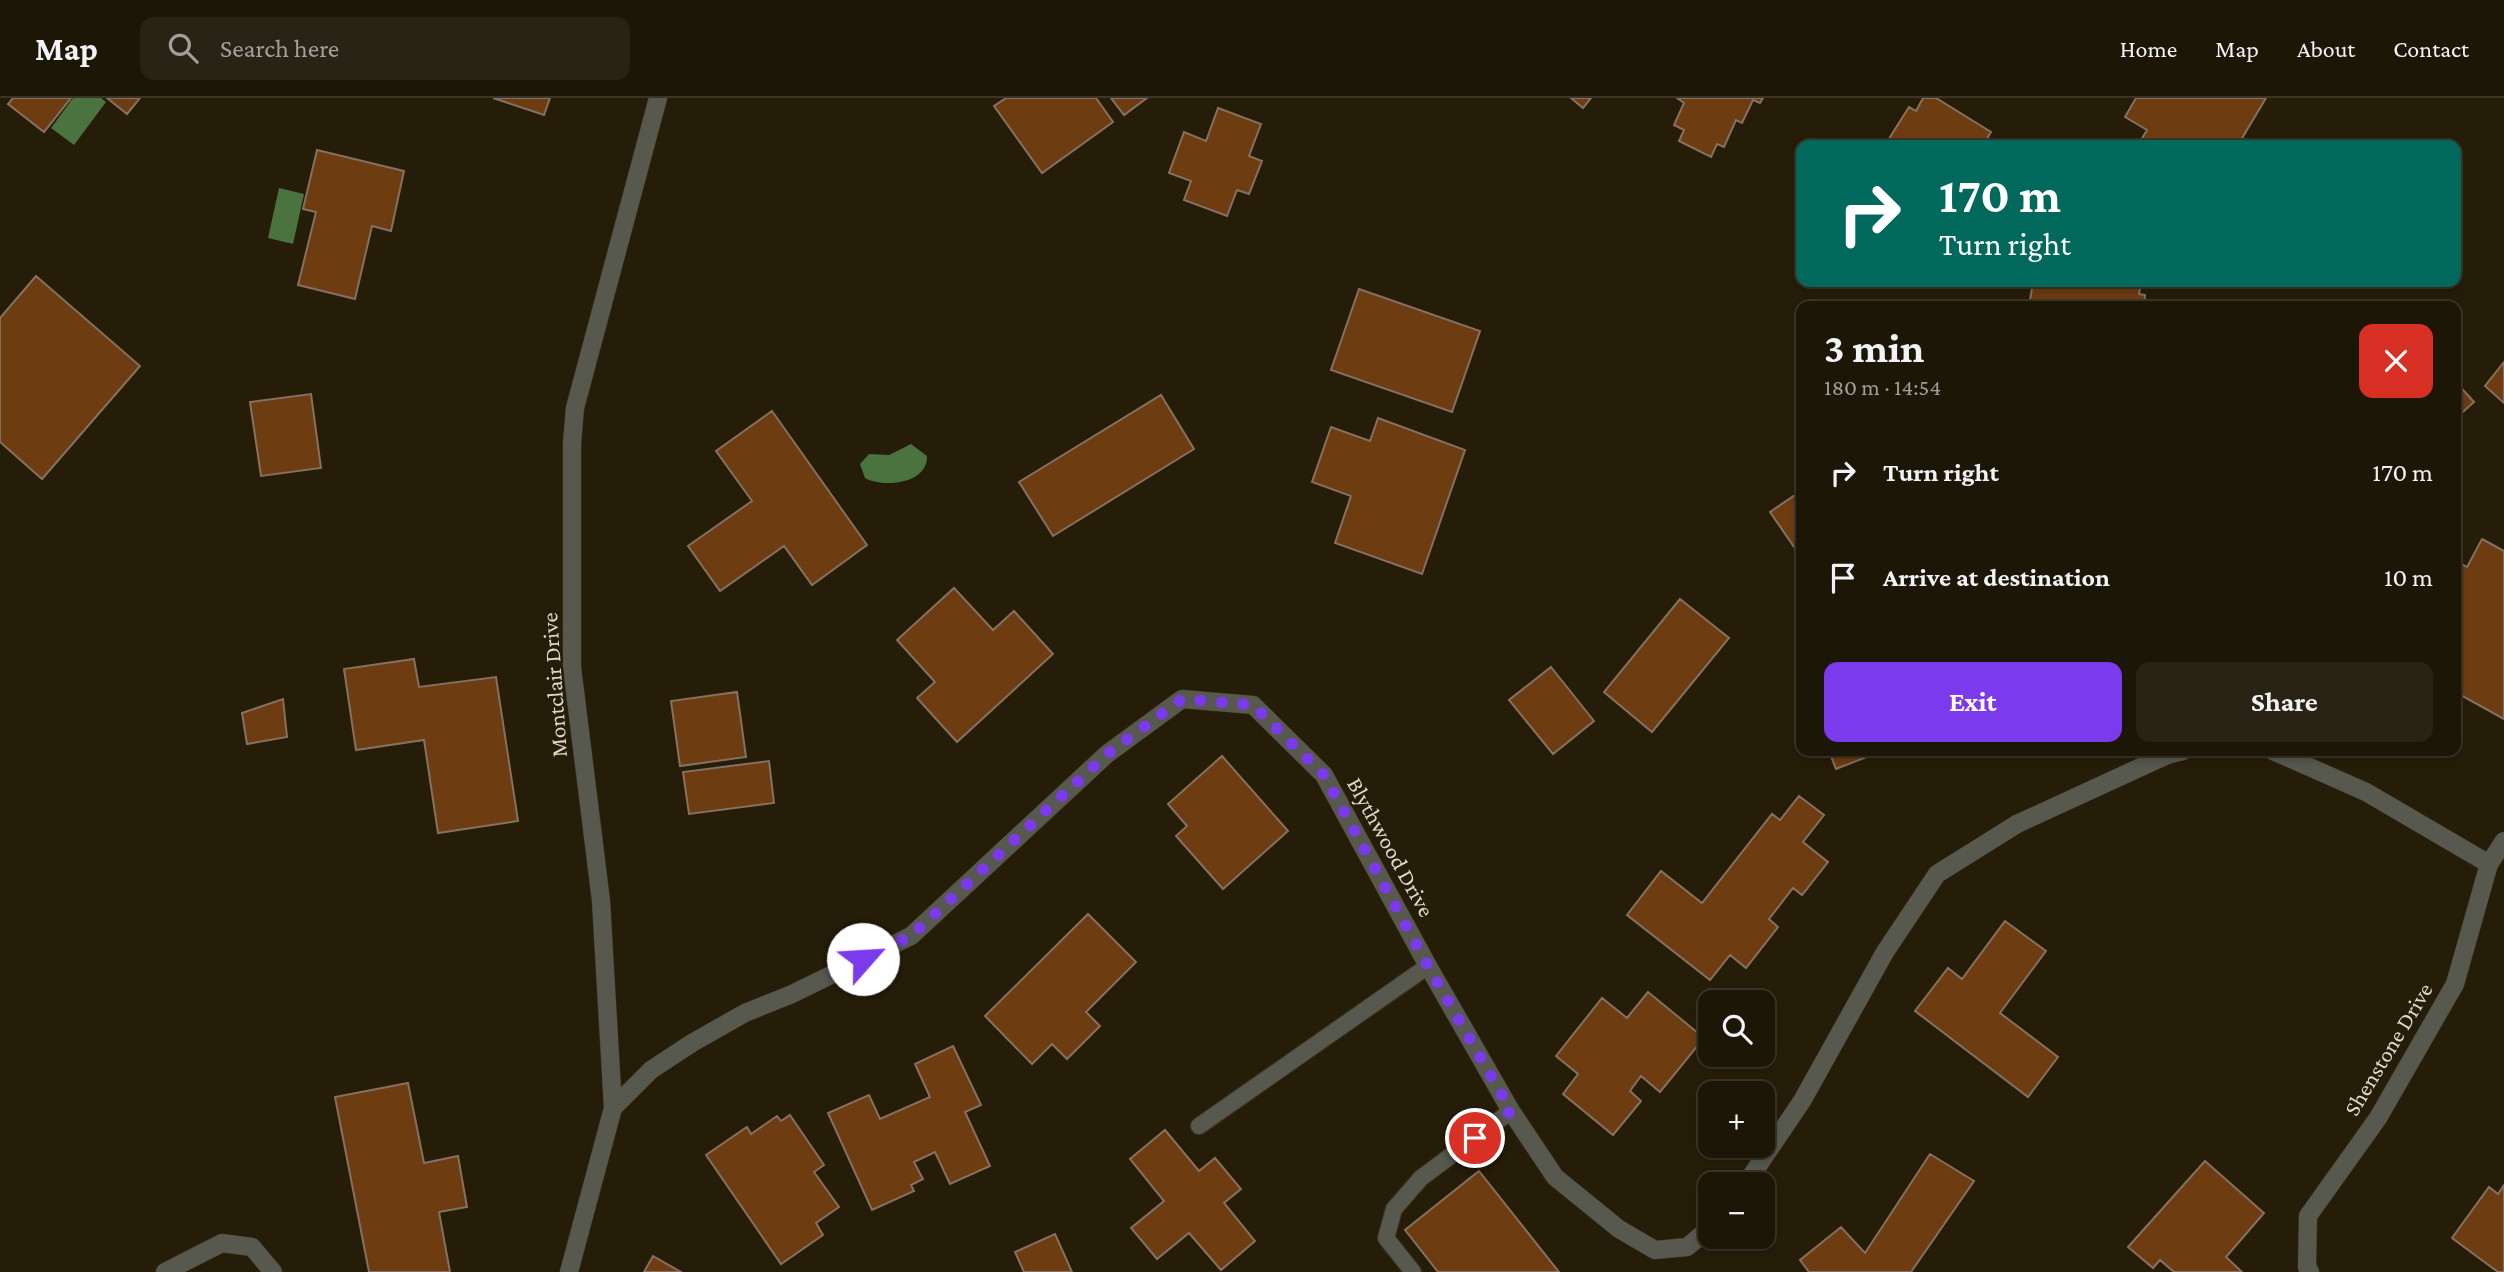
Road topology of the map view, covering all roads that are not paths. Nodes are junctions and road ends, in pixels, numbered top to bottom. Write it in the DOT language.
graph roads {
  1 [pos="658,98"];
  2 [pos="2165,756"];
  3 [pos="2284,756"];
  4 [pos="2504,841"];
  5 [pos="2489,864"];
  6 [pos="1428,966"];
  7 [pos="613,1108"];
  8 [pos="1511,1111"];
  9 [pos="1199,1126"];
  10 [pos="1754,1172"];
  11 [pos="1698,1238"];
  12 [pos="165,1272"];
  13 [pos="273,1272"];
  14 [pos="569,1272"];
  15 [pos="1413,1272"];
  16 [pos="2310,1272"];
  1 -- 7 [label="street, Montclair Drive"];
  2 -- 10 [label="street"];
  3 -- 5 [label="street"];
  4 -- 5 [label="street, Shenstone Drive"];
  5 -- 16 [label="street, Shenstone Drive"];
  6 -- 7 [label="street, Blythwood Drive"];
  6 -- 8 [label="street, Blythwood Drive"];
  6 -- 9 [label="lane"];
  7 -- 14 [label="street, Montclair Drive"];
  8 -- 11 [label="street, Blythwood Drive"];
  8 -- 15 [label="lane"];
  12 -- 13 [label="street"];
}
